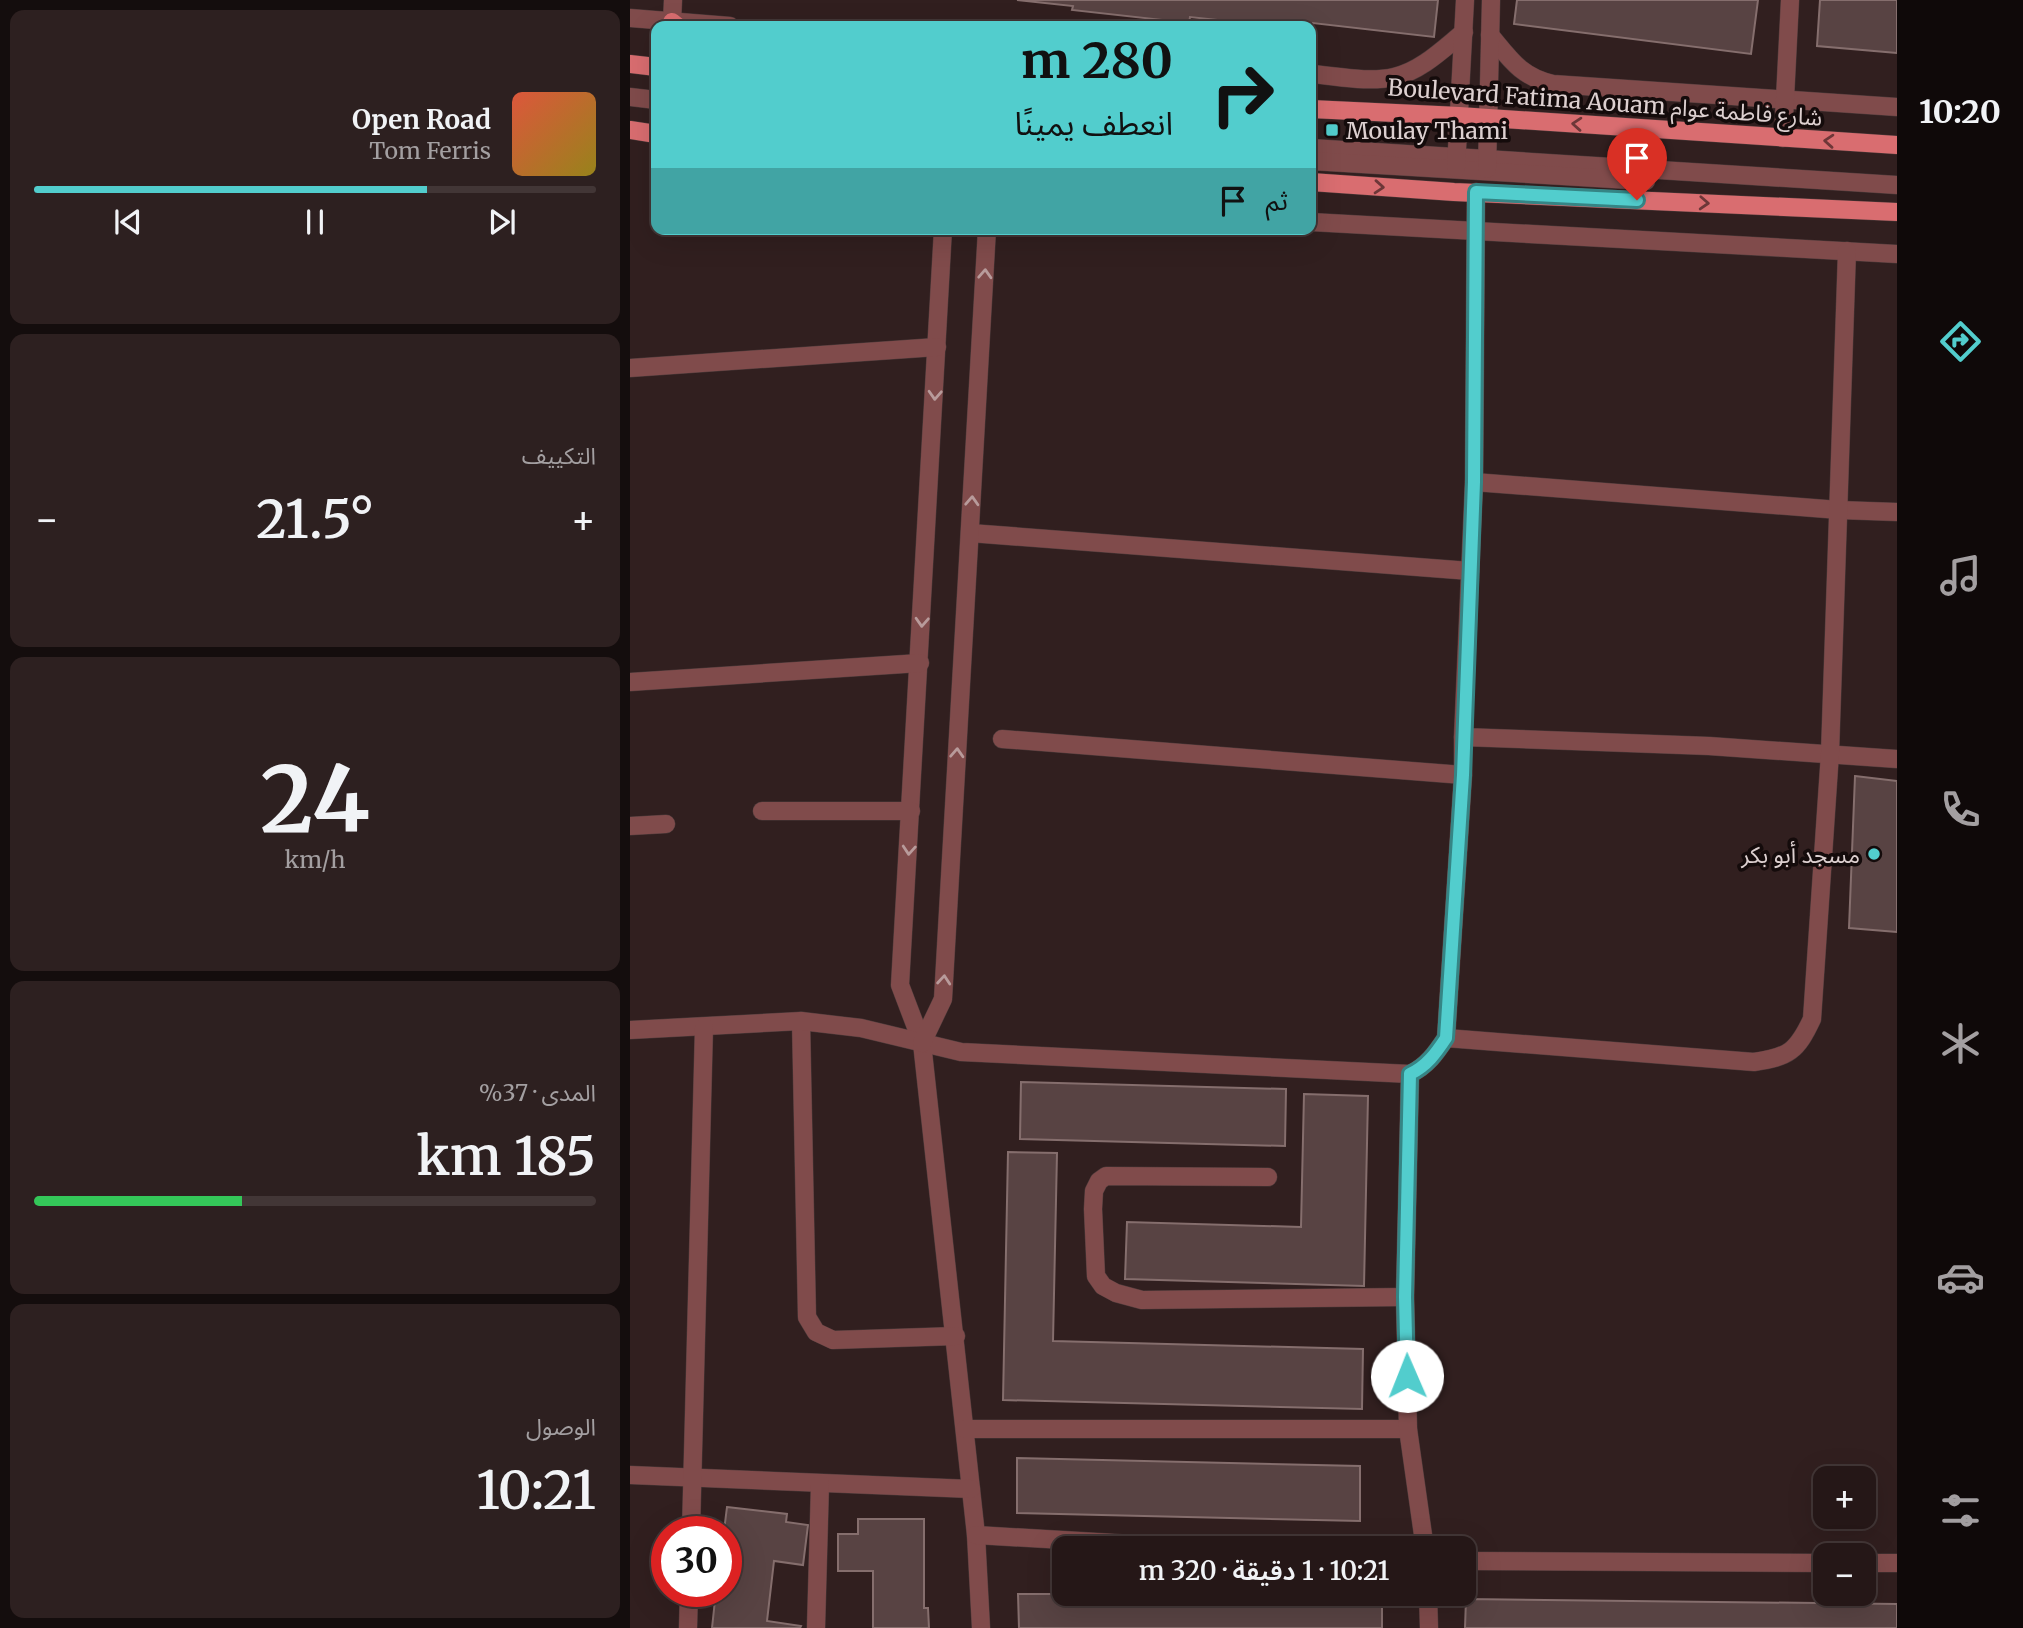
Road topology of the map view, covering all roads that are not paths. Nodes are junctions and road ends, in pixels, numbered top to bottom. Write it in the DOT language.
graph roads {
  1 [pos="673,0"];
  2 [pos="1465,0"];
  3 [pos="1491,0"];
  4 [pos="1790,0"];
  5 [pos="630,18"];
  6 [pos="652,21"];
  7 [pos="675,21"];
  8 [pos="1464,32"];
  9 [pos="1490,35"];
  10 [pos="630,64"];
  11 [pos="651,66"];
  12 [pos="1316,74"];
  13 [pos="630,87"];
  14 [pos="651,89"];
  15 [pos="630,97"];
  16 [pos="1786,98"];
  17 [pos="651,99"];
  18 [pos="1897,107"];
  19 [pos="1316,109"];
  20 [pos="1459,116"];
  21 [pos="1488,118"];
  22 [pos="630,130"];
  23 [pos="651,133"];
  24 [pos="1783,138"];
  25 [pos="1897,145"];
  26 [pos="1316,149"];
  27 [pos="1316,161"];
  28 [pos="1456,163"];
  29 [pos="1487,165"];
  30 [pos="1316,182"];
  31 [pos="1897,185"];
  32 [pos="1454,192"];
  33 [pos="1481,192"];
  34 [pos="1897,196"];
  35 [pos="1897,212"];
  36 [pos="1316,222"];
  37 [pos="1475,231"];
  38 [pos="943,235"];
  39 [pos="987,235"];
  40 [pos="1847,251"];
  41 [pos="1897,254"];
  42 [pos="937,347"];
  43 [pos="630,368"];
  44 [pos="1474,482"];
  45 [pos="1839,510"];
  46 [pos="1897,512"];
  47 [pos="970,533"];
  48 [pos="1470,571"];
  49 [pos="919,663"];
  50 [pos="630,682"];
  51 [pos="1463,737"];
  52 [pos="1002,739"];
  53 [pos="1830,753"];
  54 [pos="1897,759"];
  55 [pos="1463,775"];
  56 [pos="762,811"];
  57 [pos="912,811"];
  58 [pos="666,824"];
  59 [pos="630,826"];
  60 [pos="801,1021"];
  61 [pos="704,1027"];
  62 [pos="630,1030"];
  63 [pos="1446,1038"];
  64 [pos="922,1043"];
  65 [pos="1410,1074"];
  66 [pos="1268,1177"];
  67 [pos="1405,1297"];
  68 [pos="956,1336"];
  69 [pos="965,1429"];
  70 [pos="1408,1429"];
  71 [pos="630,1475"];
  72 [pos="692,1479"];
  73 [pos="820,1484"];
  74 [pos="971,1489"];
  75 [pos="691,1516"];
  76 [pos="976,1535"];
  77 [pos="1423,1536"];
  78 [pos="1052,1539"];
  79 [pos="1476,1561"];
  80 [pos="1813,1563"];
  81 [pos="1876,1563"];
  82 [pos="1897,1563"];
  83 [pos="1428,1606"];
  84 [pos="689,1607"];
  85 [pos="688,1628"];
  86 [pos="816,1628"];
  87 [pos="981,1628"];
  88 [pos="1429,1628"];
  1 -- 7 [label="street"];
  2 -- 8 [label="street"];
  3 -- 9 [label="street"];
  4 -- 16 [label="street"];
  5 -- 6 [label="street"];
  8 -- 12 [label="street"];
  8 -- 20 [label="street"];
  9 -- 16 [label="street"];
  9 -- 21 [label="street"];
  10 -- 11 [label="main road"];
  13 -- 14 [label="street"];
  15 -- 17 [label="street"];
  16 -- 18 [label="street"];
  16 -- 24 [label="street"];
  19 -- 20 [label="main road, Boulevard Fatima Aouam شارع فاطمة عوام"];
  20 -- 21 [label="main road, Boulevard Fatima Aouam شارع فاطمة عوام"];
  20 -- 28 [label="street"];
  24 -- 21 [label="main road, Boulevard Fatima Aouam شارع فاطمة عوام, one-way"];
  21 -- 29 [label="street"];
  22 -- 23 [label="main road"];
  25 -- 24 [label="main road, Boulevard Fatima Aouam شارع فاطمة عوام, one-way"];
  26 -- 28 [label="street"];
  27 -- 28 [label="street"];
  28 -- 29 [label="street"];
  28 -- 32 [label="street"];
  29 -- 31 [label="street"];
  29 -- 33 [label="street"];
  29 -- 34 [label="street"];
  30 -- 32 [label="main road, one-way"];
  32 -- 33 [label="main road"];
  33 -- 35 [label="main road, one-way"];
  33 -- 37 [label="street"];
  36 -- 37 [label="street"];
  37 -- 40 [label="street"];
  37 -- 44 [label="street"];
  38 -- 42 [label="street"];
  47 -- 39 [label="street, one-way"];
  40 -- 41 [label="street"];
  40 -- 45 [label="street"];
  42 -- 43 [label="street"];
  42 -- 49 [label="street, one-way"];
  44 -- 45 [label="street"];
  44 -- 48 [label="street"];
  45 -- 46 [label="street"];
  45 -- 53 [label="street"];
  47 -- 48 [label="street"];
  64 -- 47 [label="street, one-way"];
  48 -- 51 [label="street"];
  49 -- 50 [label="street"];
  49 -- 57 [label="street"];
  51 -- 53 [label="street"];
  51 -- 55 [label="street"];
  52 -- 55 [label="street"];
  53 -- 54 [label="street"];
  53 -- 63 [label="street"];
  55 -- 63 [label="street"];
  56 -- 57 [label="street"];
  57 -- 64 [label="street, one-way"];
  58 -- 59 [label="street"];
  60 -- 61 [label="street"];
  60 -- 64 [label="street"];
  60 -- 68 [label="street"];
  61 -- 62 [label="street"];
  61 -- 72 [label="street"];
  63 -- 65 [label="street"];
  64 -- 65 [label="street"];
  64 -- 68 [label="street"];
  65 -- 67 [label="street"];
  66 -- 67 [label="street"];
  67 -- 70 [label="street"];
  68 -- 69 [label="street"];
  69 -- 70 [label="street"];
  69 -- 74 [label="street"];
  70 -- 77 [label="street"];
  71 -- 72 [label="street"];
  72 -- 73 [label="street"];
  72 -- 75 [label="street"];
  73 -- 74 [label="street"];
  73 -- 86 [label="street"];
  74 -- 76 [label="street"];
  76 -- 78 [label="street"];
  76 -- 87 [label="street"];
  79 -- 80 [label="street"];
  81 -- 82 [label="street"];
  83 -- 88 [label="street"];
  84 -- 85 [label="street"];
}
